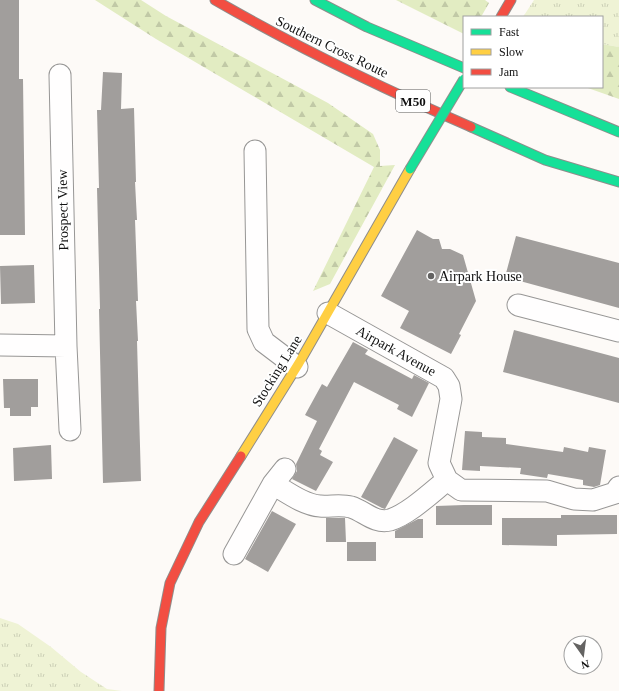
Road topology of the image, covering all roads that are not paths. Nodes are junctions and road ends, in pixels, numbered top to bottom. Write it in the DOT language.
graph roads {
  1 [pos="215,0"];
  2 [pos="315,0"];
  3 [pos="511,0"];
  4 [pos="502,15"];
  5 [pos="463,68"];
  6 [pos="60,75"];
  7 [pos="463,81"];
  8 [pos="512,88"];
  9 [pos="619,132"];
  10 [pos="255,151"];
  11 [pos="619,182"];
  12 [pos="518,305"];
  13 [pos="328,313"];
  14 [pos="619,331"];
  15 [pos="0,345"];
  16 [pos="66,346"];
  17 [pos="297,367"];
  18 [pos="70,430"];
  19 [pos="448,480"];
  20 [pos="619,487"];
  21 [pos="234,554"];
  22 [pos="159,691"];
  1 -- 11 [label="main road, Southern Cross Route / M50"];
  2 -- 5 [label="main road"];
  3 -- 4 [label="main road"];
  6 -- 16 [label="street, Prospect View"];
  7 -- 13 [label="main road, Stocking Lane, bridge"];
  8 -- 9 [label="main road"];
  10 -- 17 [label="street"];
  12 -- 14 [label="street"];
  13 -- 17 [label="main road, Stocking Lane"];
  13 -- 19 [label="street, Airpark Avenue"];
  15 -- 16 [label="street"];
  16 -- 18 [label="street, Prospect View"];
  17 -- 22 [label="main road, Stocking Lane"];
  19 -- 20 [label="street"];
  19 -- 21 [label="street"];
}
